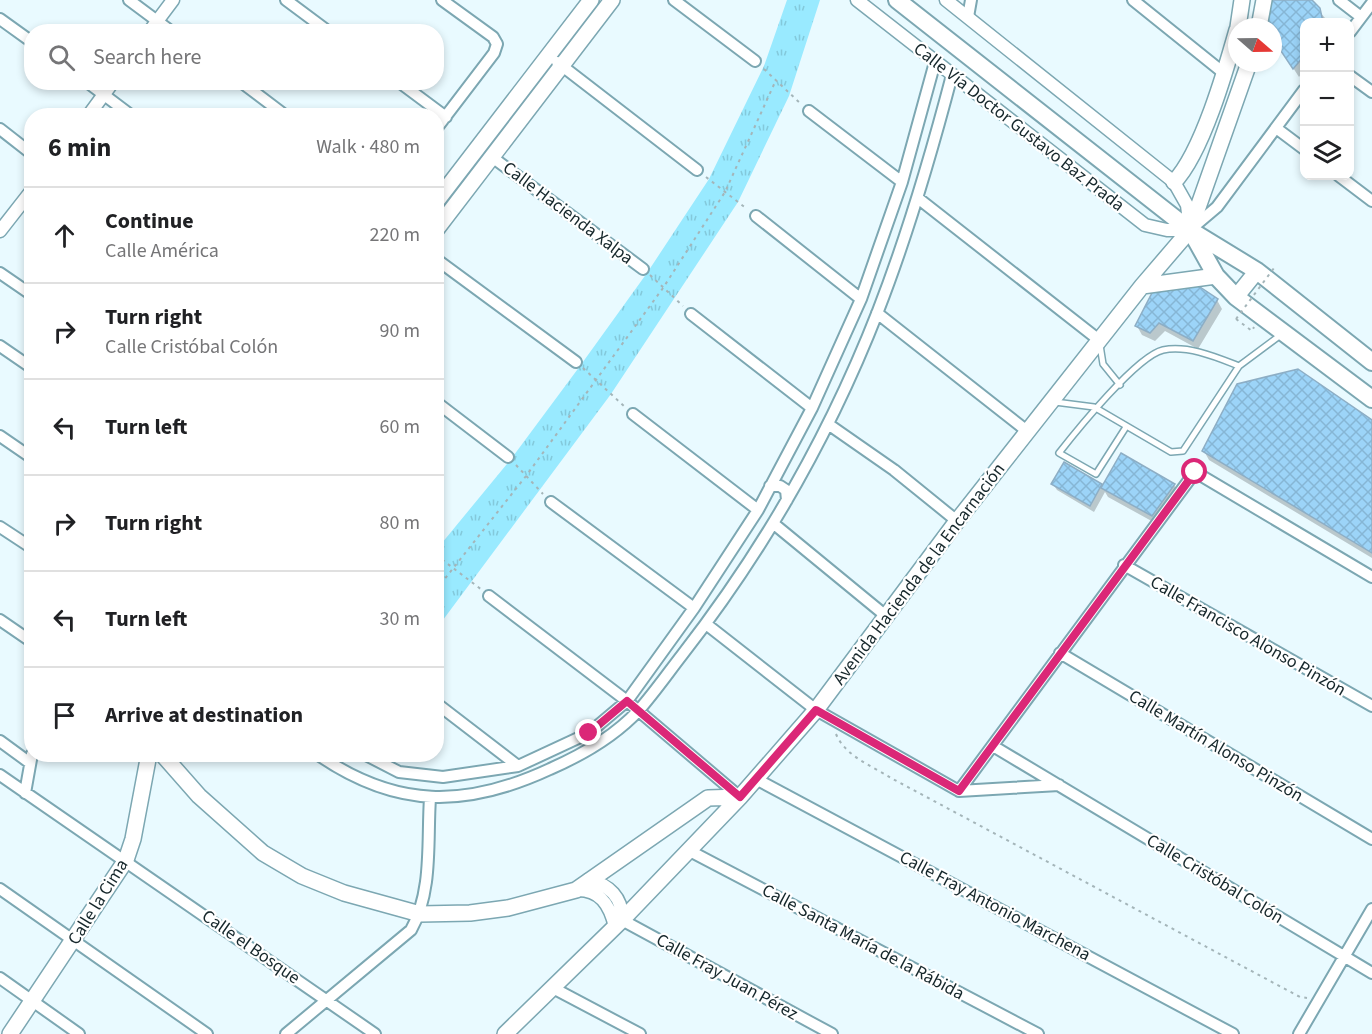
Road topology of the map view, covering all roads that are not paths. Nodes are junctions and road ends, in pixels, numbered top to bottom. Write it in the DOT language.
graph roads {
  1 [pos="129,0"];
  2 [pos="173,0"];
  3 [pos="286,0"];
  4 [pos="442,0"];
  5 [pos="591,0"];
  6 [pos="612,0"];
  7 [pos="674,0"];
  8 [pos="857,0"];
  9 [pos="897,0"];
  10 [pos="947,0"];
  11 [pos="971,0"];
  12 [pos="1133,0"];
  13 [pos="1242,0"];
  14 [pos="1339,0"];
  15 [pos="1264,1"];
  16 [pos="1372,3"];
  17 [pos="968,17"];
  18 [pos="1361,17"];
  19 [pos="1239,18"];
  20 [pos="1261,18"];
  21 [pos="0,19"];
  22 [pos="157,21"];
  23 [pos="155,24"];
  24 [pos="161,24"];
  25 [pos="318,24"];
  26 [pos="1354,27"];
  27 [pos="24,36"];
  28 [pos="550,56"];
  29 [pos="755,61"];
  30 [pos="935,62"];
  31 [pos="1228,62"];
  32 [pos="562,66"];
  33 [pos="1246,72"];
  34 [pos="1225,74"];
  35 [pos="952,75"];
  36 [pos="1354,79"];
  37 [pos="97,90"];
  38 [pos="107,90"];
  39 [pos="252,90"];
  40 [pos="410,90"];
  41 [pos="1372,92"];
  42 [pos="104,95"];
  43 [pos="1300,97"];
  44 [pos="94,108"];
  45 [pos="121,108"];
  46 [pos="275,108"];
  47 [pos="434,108"];
  48 [pos="809,111"];
  49 [pos="446,117"];
  50 [pos="444,119"];
  51 [pos="1276,128"];
  52 [pos="0,129"];
  53 [pos="1300,145"];
  54 [pos="24,148"];
  55 [pos="492,157"];
  56 [pos="697,170"];
  57 [pos="1344,180"];
  58 [pos="902,182"];
  59 [pos="1174,182"];
  60 [pos="444,192"];
  61 [pos="919,199"];
  62 [pos="24,200"];
  63 [pos="1372,201"];
  64 [pos="756,216"];
  65 [pos="444,220"];
  66 [pos="887,225"];
  67 [pos="1190,230"];
  68 [pos="0,231"];
  69 [pos="907,232"];
  70 [pos="444,265"];
  71 [pos="643,269"];
  72 [pos="1257,271"];
  73 [pos="0,273"];
  74 [pos="1216,276"];
  75 [pos="1142,286"];
  76 [pos="24,290"];
  77 [pos="1236,297"];
  78 [pos="861,299"];
  79 [pos="877,313"];
  80 [pos="691,314"];
  81 [pos="1282,333"];
  82 [pos="1099,340"];
  83 [pos="0,346"];
  84 [pos="24,362"];
  85 [pos="576,362"];
  86 [pos="1372,362"];
  87 [pos="1239,366"];
  88 [pos="1120,385"];
  89 [pos="1372,399"];
  90 [pos="1050,402"];
  91 [pos="1094,407"];
  92 [pos="444,408"];
  93 [pos="812,408"];
  94 [pos="633,414"];
  95 [pos="828,424"];
  96 [pos="1126,427"];
  97 [pos="800,430"];
  98 [pos="1027,431"];
  99 [pos="0,436"];
  100 [pos="817,443"];
  101 [pos="24,452"];
  102 [pos="508,457"];
  103 [pos="770,486"];
  104 [pos="787,500"];
  105 [pos="551,502"];
  106 [pos="758,510"];
  107 [pos="957,521"];
  108 [pos="774,524"];
  109 [pos="0,527"];
  110 [pos="24,544"];
  111 [pos="1124,565"];
  112 [pos="1372,577"];
  113 [pos="489,596"];
  114 [pos="694,609"];
  115 [pos="886,616"];
  116 [pos="0,620"];
  117 [pos="706,624"];
  118 [pos="24,636"];
  119 [pos="1060,653"];
  120 [pos="627,701"];
  121 [pos="1372,706"];
  122 [pos="444,709"];
  123 [pos="638,711"];
  124 [pos="823,714"];
  125 [pos="0,741"];
  126 [pos="993,746"];
  127 [pos="24,755"];
  128 [pos="31,762"];
  129 [pos="148,762"];
  130 [pos="169,762"];
  131 [pos="328,762"];
  132 [pos="380,762"];
  133 [pos="518,766"];
  134 [pos="0,775"];
  135 [pos="756,779"];
  136 [pos="1059,785"];
  137 [pos="959,791"];
  138 [pos="26,793"];
  139 [pos="740,797"];
  140 [pos="430,798"];
  141 [pos="1372,839"];
  142 [pos="688,850"];
  143 [pos="126,860"];
  144 [pos="588,880"];
  145 [pos="0,889"];
  146 [pos="576,890"];
  147 [pos="1372,909"];
  148 [pos="420,914"];
  149 [pos="618,923"];
  150 [pos="74,941"];
  151 [pos="1344,956"];
  152 [pos="1372,973"];
  153 [pos="0,978"];
  154 [pos="553,988"];
  155 [pos="327,999"];
  156 [pos="32,1001"];
  157 [pos="10,1034"];
  158 [pos="79,1034"];
  159 [pos="207,1034"];
  160 [pos="286,1034"];
  161 [pos="375,1034"];
  162 [pos="505,1034"];
  163 [pos="640,1034"];
  164 [pos="832,1034"];
  165 [pos="1038,1034"];
  166 [pos="1233,1034"];
  167 [pos="1299,1034"];
  1 -- 22 [label="street"];
  2 -- 22 [label="street"];
  3 -- 25 [label="street"];
  4 -- 49 [label="street"];
  5 -- 28 [label="main road"];
  6 -- 32 [label="main road"];
  7 -- 29 [label="street"];
  8 -- 30 [label="street, Calle Vía Doctor Gustavo Baz Prada"];
  9 -- 67 [label="main road, Calle Vía Doctor Gustavo Baz Prada"];
  10 -- 17 [label="street, Calle Vía Doctor Gustavo Baz Prada"];
  11 -- 17 [label="street"];
  12 -- 34 [label="street"];
  13 -- 15 [label="main road"];
  13 -- 19 [label="main road"];
  14 -- 18 [label="street"];
  15 -- 20 [label="main road"];
  16 -- 18 [label="street"];
  17 -- 59 [label="street, Calle Vía Doctor Gustavo Baz Prada"];
  18 -- 26 [label="street"];
  21 -- 27 [label="street"];
  22 -- 23 [label="street"];
  22 -- 24 [label="street"];
  28 -- 32 [label="street"];
  28 -- 60 [label="main road"];
  30 -- 35 [label="street, Calle Vía Doctor Gustavo Baz Prada"];
  30 -- 58 [label="street"];
  31 -- 34 [label="main road"];
  32 -- 55 [label="main road"];
  32 -- 56 [label="street"];
  33 -- 67 [label="main road"];
  34 -- 59 [label="main road"];
  35 -- 61 [label="street"];
  35 -- 67 [label="street, Calle Vía Doctor Gustavo Baz Prada"];
  36 -- 41 [label="street"];
  37 -- 42 [label="street"];
  38 -- 42 [label="street"];
  39 -- 46 [label="street"];
  40 -- 47 [label="street"];
  42 -- 44 [label="street"];
  42 -- 45 [label="street"];
  43 -- 51 [label="street, Avenida Hacienda de la Encarnación"];
  48 -- 58 [label="street"];
  49 -- 50 [label="street"];
  51 -- 53 [label="street"];
  51 -- 67 [label="street, Avenida Hacienda de la Encarnación"];
  52 -- 54 [label="street"];
  55 -- 65 [label="main road"];
  55 -- 71 [label="street, Calle Hacienda Xalpa"];
  57 -- 63 [label="street"];
  58 -- 66 [label="street"];
  59 -- 67 [label="street, Calle Vía Doctor Gustavo Baz Prada"];
  61 -- 69 [label="street"];
  61 -- 82 [label="street"];
  62 -- 68 [label="street"];
  64 -- 78 [label="street"];
  66 -- 69 [label="street"];
  66 -- 78 [label="street"];
  67 -- 72 [label="main road, Calle Vía Doctor Gustavo Baz Prada"];
  67 -- 74 [label="main road, Calle Vía Doctor Gustavo Baz Prada"];
  67 -- 75 [label="main road, Avenida Hacienda de la Encarnación"];
  69 -- 79 [label="street"];
  70 -- 85 [label="street"];
  72 -- 77 [label="main road"];
  72 -- 86 [label="main road, Calle Vía Doctor Gustavo Baz Prada"];
  73 -- 76 [label="street"];
  74 -- 75 [label="main road"];
  74 -- 77 [label="main road, Calle Vía Doctor Gustavo Baz Prada"];
  75 -- 82 [label="main road, Avenida Hacienda de la Encarnación"];
  77 -- 81 [label="main road, Calle Vía Doctor Gustavo Baz Prada"];
  78 -- 93 [label="street"];
  79 -- 95 [label="street"];
  79 -- 98 [label="street"];
  80 -- 93 [label="street"];
  81 -- 87 [label="lane"];
  81 -- 89 [label="main road, Calle Vía Doctor Gustavo Baz Prada"];
  82 -- 88 [label="lane"];
  82 -- 90 [label="main road, Avenida Hacienda de la Encarnación"];
  83 -- 84 [label="street"];
  87 -- 88 [label="lane"];
  87 -- 96 [label="lane"];
  88 -- 91 [label="lane"];
  90 -- 91 [label="lane"];
  90 -- 98 [label="main road, Avenida Hacienda de la Encarnación"];
  91 -- 96 [label="lane"];
  91 -- 96 [label="lane"];
  92 -- 102 [label="street"];
  93 -- 97 [label="street"];
  94 -- 106 [label="street"];
  95 -- 100 [label="street"];
  95 -- 107 [label="street"];
  97 -- 100 [label="street"];
  97 -- 103 [label="street"];
  98 -- 107 [label="main road, Avenida Hacienda de la Encarnación"];
  99 -- 101 [label="street"];
  100 -- 104 [label="street"];
  103 -- 104 [label="street"];
  103 -- 106 [label="street"];
  104 -- 108 [label="street"];
  105 -- 114 [label="street"];
  106 -- 114 [label="street"];
  107 -- 115 [label="main road, Avenida Hacienda de la Encarnación"];
  108 -- 115 [label="street"];
  108 -- 117 [label="street"];
  109 -- 110 [label="street"];
  111 -- 112 [label="street"];
  111 -- 119 [label="street"];
  111 -- 121 [label="street, Calle Francisco Alonso Pinzón"];
  113 -- 120 [label="street"];
  114 -- 120 [label="street"];
  115 -- 124 [label="main road, Avenida Hacienda de la Encarnación"];
  116 -- 118 [label="street"];
  117 -- 123 [label="street"];
  117 -- 124 [label="street"];
  119 -- 126 [label="street"];
  119 -- 141 [label="street, Calle Martín Alonso Pinzón"];
  120 -- 123 [label="street"];
  120 -- 133 [label="street"];
  122 -- 133 [label="street"];
  123 -- 139 [label="street"];
  123 -- 140 [label="street"];
  124 -- 135 [label="main road, Avenida Hacienda de la Encarnación"];
  124 -- 137 [label="street"];
  125 -- 127 [label="street"];
  126 -- 136 [label="street, Calle Cristóbal Colón"];
  126 -- 137 [label="street"];
  128 -- 138 [label="street"];
  129 -- 143 [label="main road, Calle la Cima"];
  130 -- 148 [label="main road"];
  131 -- 140 [label="street"];
  132 -- 133 [label="street"];
  134 -- 138 [label="street"];
  135 -- 139 [label="main road, Avenida Hacienda de la Encarnación"];
  135 -- 166 [label="street, Calle Fray Antonio Marchena"];
  136 -- 137 [label="street"];
  136 -- 151 [label="street, Calle Cristóbal Colón"];
  138 -- 143 [label="street"];
  139 -- 142 [label="main road, Avenida Hacienda de la Encarnación"];
  139 -- 144 [label="main road"];
  140 -- 148 [label="street"];
  142 -- 149 [label="main road, Avenida Hacienda de la Encarnación"];
  142 -- 165 [label="street, Calle Santa María de la Rábida"];
  143 -- 150 [label="main road, Calle la Cima"];
  143 -- 155 [label="street, Calle el Bosque"];
  144 -- 146 [label="main road"];
  144 -- 149 [label="street"];
  145 -- 150 [label="street"];
  146 -- 148 [label="main road"];
  146 -- 149 [label="street"];
  147 -- 151 [label="street"];
  148 -- 155 [label="street"];
  149 -- 154 [label="main road, Avenida Hacienda de la Encarnación"];
  149 -- 164 [label="street, Calle Fray Juan Pérez"];
  150 -- 156 [label="main road, Calle la Cima"];
  150 -- 159 [label="street"];
  151 -- 152 [label="street, Calle Cristóbal Colón"];
  151 -- 167 [label="street"];
  153 -- 156 [label="street"];
  154 -- 162 [label="main road, Avenida Hacienda de la Encarnación"];
  154 -- 163 [label="street"];
  155 -- 160 [label="street"];
  155 -- 161 [label="street, Calle el Bosque"];
  156 -- 157 [label="main road, Calle la Cima"];
  156 -- 158 [label="street"];
}
